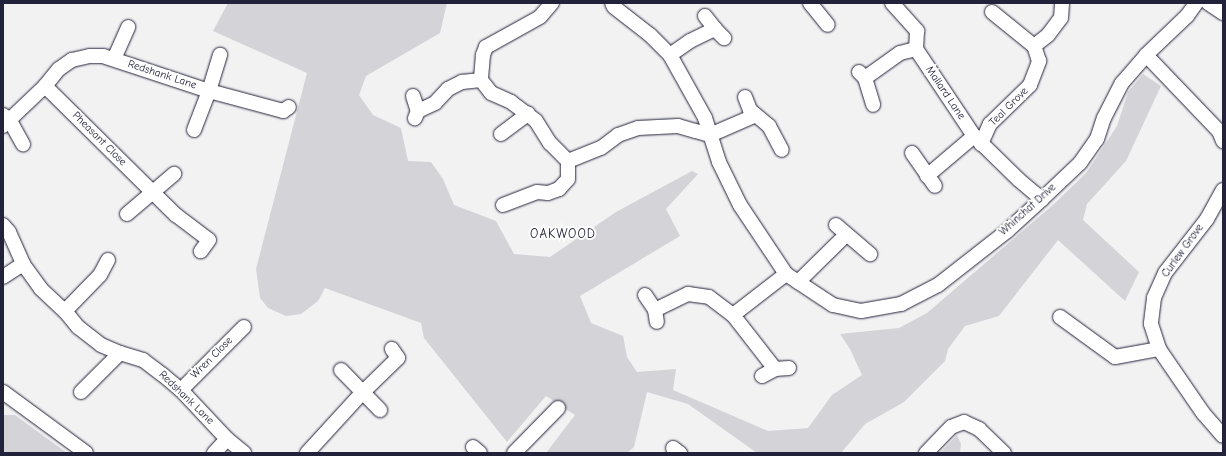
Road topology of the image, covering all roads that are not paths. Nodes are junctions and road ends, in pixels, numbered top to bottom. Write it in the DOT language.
graph roads {
  1 [pos="552,3"];
  2 [pos="612,3"];
  3 [pos="892,3"];
  4 [pos="1062,3"];
  5 [pos="1196,3"];
  6 [pos="1208,3"];
  7 [pos="818,5"];
  8 [pos="992,12"];
  9 [pos="1223,13"];
  10 [pos="705,16"];
  11 [pos="828,25"];
  12 [pos="128,27"];
  13 [pos="1034,46"];
  14 [pos="916,50"];
  15 [pos="220,55"];
  16 [pos="670,55"];
  17 [pos="1146,55"];
  18 [pos="114,59"];
  19 [pos="481,80"];
  20 [pos="45,86"];
  21 [pos="209,91"];
  22 [pos="413,96"];
  23 [pos="744,97"];
  24 [pos="873,105"];
  25 [pos="289,107"];
  26 [pos="528,114"];
  27 [pos="756,115"];
  28 [pos="5,120"];
  29 [pos="194,130"];
  30 [pos="501,134"];
  31 [pos="710,135"];
  32 [pos="977,140"];
  33 [pos="1223,141"];
  34 [pos="23,144"];
  35 [pos="782,150"];
  36 [pos="912,153"];
  37 [pos="568,161"];
  38 [pos="174,174"];
  39 [pos="1223,190"];
  40 [pos="152,192"];
  41 [pos="1042,199"];
  42 [pos="501,204"];
  43 [pos="127,214"];
  44 [pos="3,225"];
  45 [pos="201,251"];
  46 [pos="870,254"];
  47 [pos="108,260"];
  48 [pos="22,264"];
  49 [pos="786,274"];
  50 [pos="3,277"];
  51 [pos="798,282"];
  52 [pos="645,295"];
  53 [pos="65,311"];
  54 [pos="733,316"];
  55 [pos="1060,317"];
  56 [pos="246,326"];
  57 [pos="392,349"];
  58 [pos="1159,349"];
  59 [pos="120,353"];
  60 [pos="341,370"];
  61 [pos="762,376"];
  62 [pos="181,390"];
  63 [pos="3,392"];
  64 [pos="81,392"];
  65 [pos="362,392"];
  66 [pos="558,408"];
  67 [pos="380,410"];
  68 [pos="1223,436"];
  69 [pos="227,439"];
  70 [pos="86,453"];
  71 [pos="214,453"];
  72 [pos="244,453"];
  73 [pos="307,453"];
  74 [pos="514,453"];
  75 [pos="926,453"];
  76 [pos="1004,453"];
  1 -- 19 [label="street"];
  2 -- 16 [label="street, Whinchat Drive"];
  3 -- 14 [label="street"];
  4 -- 13 [label="street"];
  5 -- 17 [label="street, Whinchat Drive"];
  6 -- 9 [label="street"];
  7 -- 11 [label="street"];
  8 -- 13 [label="street"];
  10 -- 16 [label="street"];
  12 -- 18 [label="street, Redshank Lane"];
  13 -- 32 [label="street, Teal Grove"];
  14 -- 24 [label="street"];
  14 -- 32 [label="street, Mallard Lane"];
  15 -- 21 [label="street, Redshank Lane"];
  16 -- 31 [label="street, Whinchat Drive"];
  17 -- 33 [label="street"];
  17 -- 41 [label="street, Whinchat Drive"];
  18 -- 20 [label="street, Redshank Lane"];
  18 -- 21 [label="street, Redshank Lane"];
  19 -- 22 [label="street"];
  19 -- 26 [label="street"];
  20 -- 28 [label="street, Redshank Lane"];
  20 -- 40 [label="street, Pheasant Close"];
  21 -- 25 [label="street, Redshank Lane"];
  21 -- 29 [label="street, Redshank Lane"];
  23 -- 27 [label="street"];
  26 -- 30 [label="street"];
  26 -- 37 [label="street"];
  27 -- 31 [label="street"];
  27 -- 35 [label="street"];
  28 -- 34 [label="street, Redshank Lane"];
  31 -- 37 [label="street"];
  31 -- 49 [label="street, Whinchat Drive"];
  32 -- 36 [label="street"];
  32 -- 41 [label="street, Mallard Lane"];
  37 -- 42 [label="street"];
  38 -- 40 [label="street"];
  39 -- 58 [label="street, Curlew Grove"];
  40 -- 43 [label="street"];
  40 -- 45 [label="street, Pheasant Close"];
  41 -- 51 [label="street, Whinchat Drive"];
  44 -- 48 [label="street, Redshank Lane"];
  46 -- 51 [label="street"];
  47 -- 53 [label="street"];
  48 -- 50 [label="street"];
  48 -- 53 [label="street, Redshank Lane"];
  49 -- 51 [label="street, Whinchat Drive"];
  49 -- 54 [label="street"];
  52 -- 54 [label="street"];
  53 -- 59 [label="street, Redshank Lane"];
  54 -- 61 [label="street"];
  55 -- 58 [label="street"];
  56 -- 62 [label="street, Wren Close"];
  57 -- 65 [label="street"];
  58 -- 68 [label="street, Curlew Grove"];
  59 -- 62 [label="street, Redshank Lane"];
  59 -- 64 [label="street"];
  60 -- 65 [label="street"];
  62 -- 69 [label="street, Redshank Lane"];
  63 -- 70 [label="street"];
  65 -- 67 [label="street"];
  65 -- 73 [label="street"];
  66 -- 74 [label="street"];
  69 -- 71 [label="street"];
  69 -- 72 [label="street, Redshank Lane"];
  75 -- 76 [label="street"];
}
